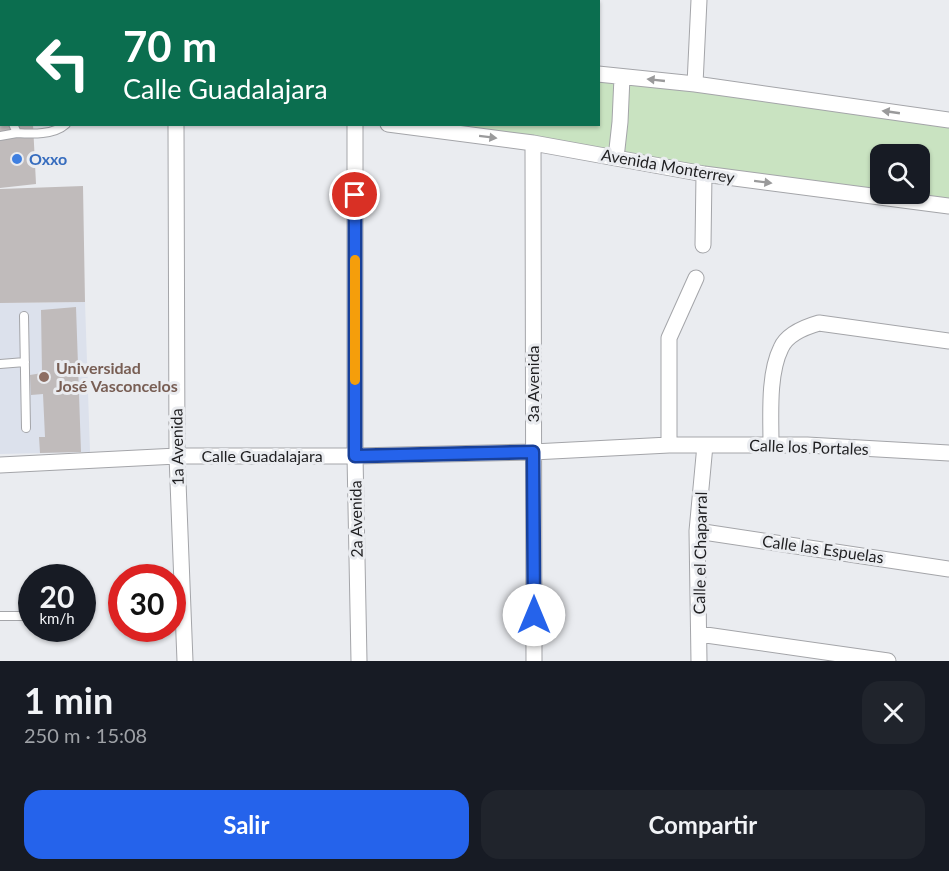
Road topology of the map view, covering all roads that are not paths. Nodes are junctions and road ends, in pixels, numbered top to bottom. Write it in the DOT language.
graph roads {
  1 [pos="699,0"];
  2 [pos="600,74"];
  3 [pos="622,77"];
  4 [pos="695,84"];
  5 [pos="949,120"];
  6 [pos="14,126"];
  7 [pos="64,126"];
  8 [pos="176,126"];
  9 [pos="355,126"];
  10 [pos="404,126"];
  11 [pos="17,133"];
  12 [pos="0,136"];
  13 [pos="533,142"];
  14 [pos="616,158"];
  15 [pos="704,174"];
  16 [pos="949,206"];
  17 [pos="703,244"];
  18 [pos="696,278"];
  19 [pos="24,316"];
  20 [pos="949,341"];
  21 [pos="25,362"];
  22 [pos="0,364"];
  23 [pos="26,428"];
  24 [pos="771,444"];
  25 [pos="669,445"];
  26 [pos="705,445"];
  27 [pos="533,452"];
  28 [pos="949,453"];
  29 [pos="177,456"];
  30 [pos="355,456"];
  31 [pos="0,465"];
  32 [pos="697,531"];
  33 [pos="949,569"];
  34 [pos="0,616"];
  35 [pos="18,616"];
  36 [pos="699,634"];
  37 [pos="185,661"];
  38 [pos="359,661"];
  39 [pos="534,661"];
  40 [pos="699,661"];
  41 [pos="888,661"];
  1 -- 4 [label="street"];
  2 -- 3 [label="street"];
  4 -- 3 [label="street, one-way"];
  3 -- 14 [label="street"];
  5 -- 4 [label="street, one-way"];
  6 -- 11 [label="lane"];
  7 -- 11 [label="lane"];
  8 -- 29 [label="street, 1a Avenida"];
  9 -- 30 [label="street, 2a Avenida"];
  10 -- 13 [label="street, Avenida Monterrey, one-way"];
  11 -- 12 [label="lane"];
  13 -- 14 [label="street, Avenida Monterrey"];
  13 -- 27 [label="street, 3a Avenida"];
  14 -- 15 [label="street, Avenida Monterrey"];
  15 -- 16 [label="street, Avenida Monterrey, one-way"];
  15 -- 17 [label="street"];
  18 -- 25 [label="street"];
  19 -- 21 [label="lane"];
  20 -- 24 [label="street"];
  21 -- 22 [label="lane"];
  21 -- 23 [label="lane"];
  24 -- 26 [label="street, Calle los Portales"];
  24 -- 28 [label="street, Calle los Portales"];
  25 -- 26 [label="street, Calle los Portales"];
  25 -- 27 [label="street, Calle Guadalajara"];
  26 -- 32 [label="street, Calle el Chaparral"];
  27 -- 30 [label="street, Calle Guadalajara"];
  27 -- 39 [label="street, 3a Avenida"];
  29 -- 30 [label="street, Calle Guadalajara"];
  29 -- 31 [label="street, Calle Guadalajara"];
  29 -- 37 [label="street, 1a Avenida"];
  30 -- 38 [label="street, 2a Avenida"];
  32 -- 33 [label="street, Calle las Espuelas"];
  32 -- 36 [label="street, Calle el Chaparral"];
  34 -- 35 [label="lane"];
  36 -- 40 [label="street, Calle el Chaparral"];
  36 -- 41 [label="street"];
}
